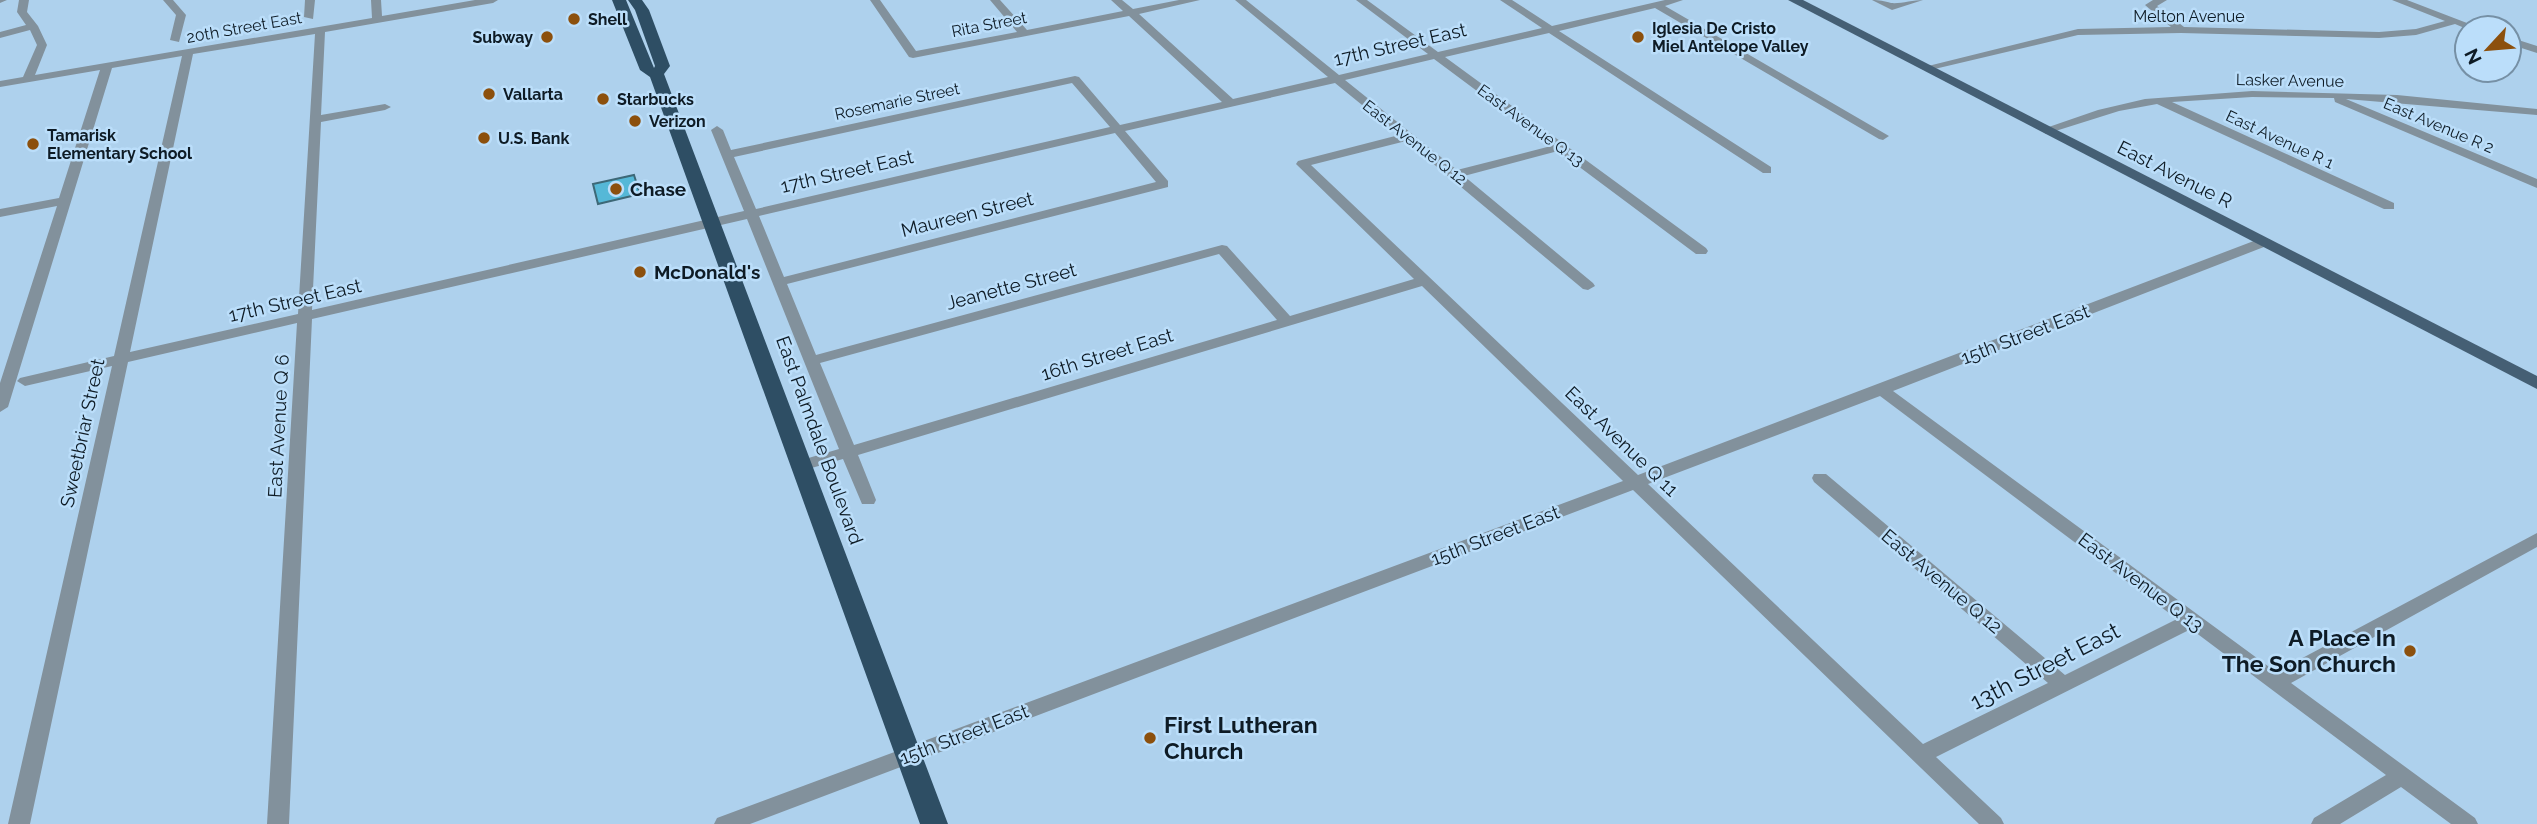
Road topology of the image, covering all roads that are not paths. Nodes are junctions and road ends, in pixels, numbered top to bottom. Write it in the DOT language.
graph roads {
  1 [pos="24,0"];
  2 [pos="168,0"];
  3 [pos="310,0"];
  4 [pos="376,0"];
  5 [pos="493,0"];
  6 [pos="619,0"];
  7 [pos="635,0"];
  8 [pos="875,0"];
  9 [pos="995,0"];
  10 [pos="1116,0"];
  11 [pos="1195,0"];
  12 [pos="1240,0"];
  13 [pos="1361,0"];
  14 [pos="1505,0"];
  15 [pos="1678,0"];
  16 [pos="1794,0"];
  17 [pos="1877,0"];
  18 [pos="1918,0"];
  19 [pos="2162,0"];
  20 [pos="2397,0"];
  21 [pos="1656,5"];
  22 [pos="1129,13"];
  23 [pos="309,17"];
  24 [pos="377,20"];
  25 [pos="2453,20"];
  26 [pos="2453,22"];
  27 [pos="33,26"];
  28 [pos="632,29"];
  29 [pos="320,30"];
  30 [pos="1550,30"];
  31 [pos="2180,30"];
  32 [pos="1024,33"];
  33 [pos="0,35"];
  34 [pos="175,40"];
  35 [pos="188,52"];
  36 [pos="659,54"];
  37 [pos="1436,56"];
  38 [pos="107,66"];
  39 [pos="1926,68"];
  40 [pos="656,74"];
  41 [pos="28,79"];
  42 [pos="1336,79"];
  43 [pos="0,84"];
  44 [pos="2330,96"];
  45 [pos="2158,100"];
  46 [pos="1229,102"];
  47 [pos="385,107"];
  48 [pos="2537,112"];
  49 [pos="317,119"];
  50 [pos="1116,127"];
  51 [pos="717,130"];
  52 [pos="2046,130"];
  53 [pos="1883,135"];
  54 [pos="1409,136"];
  55 [pos="1560,147"];
  56 [pos="727,155"];
  57 [pos="1767,170"];
  58 [pos="1457,174"];
  59 [pos="2537,184"];
  60 [pos="64,201"];
  61 [pos="2389,206"];
  62 [pos="0,213"];
  63 [pos="751,214"];
  64 [pos="713,222"];
  65 [pos="2264,242"];
  66 [pos="1701,251"];
  67 [pos="1424,281"];
  68 [pos="779,282"];
  69 [pos="1588,286"];
  70 [pos="305,318"];
  71 [pos="1286,321"];
  72 [pos="119,360"];
  73 [pos="811,361"];
  74 [pos="25,381"];
  75 [pos="2537,383"];
  76 [pos="4,385"];
  77 [pos="1882,390"];
  78 [pos="0,407"];
  79 [pos="848,451"];
  80 [pos="801,466"];
  81 [pos="1820,478"];
  82 [pos="1635,482"];
  83 [pos="868,500"];
  84 [pos="2537,539"];
  85 [pos="2192,620"];
  86 [pos="2275,682"];
  87 [pos="2063,684"];
  88 [pos="1921,755"];
  89 [pos="908,756"];
  90 [pos="2402,776"];
  91 [pos="19,824"];
  92 [pos="278,824"];
  93 [pos="725,824"];
  94 [pos="934,824"];
  95 [pos="1993,824"];
  96 [pos="2322,824"];
  97 [pos="2467,824"];
  1 -- 27 [label="street"];
  2 -- 34 [label="street"];
  3 -- 23 [label="street"];
  4 -- 24 [label="street"];
  5 -- 24 [label="street, 20th Street East"];
  6 -- 28 [label="highway, East Palmdale Boulevard"];
  7 -- 36 [label="highway, East Palmdale Boulevard"];
  8 -- 32 [label="street, Rita Street"];
  9 -- 32 [label="street"];
  10 -- 22 [label="street"];
  11 -- 22 [label="street, Rita Street"];
  12 -- 42 [label="street, East Avenue Q 12"];
  13 -- 37 [label="street, East Avenue Q 13"];
  14 -- 30 [label="street"];
  15 -- 21 [label="street, 17th Street East"];
  16 -- 39 [label="main road, East Avenue R"];
  17 -- 18 [label="street"];
  19 -- 31 [label="street"];
  20 -- 25 [label="street"];
  21 -- 30 [label="street, 17th Street East"];
  21 -- 53 [label="street"];
  22 -- 32 [label="street, Rita Street"];
  22 -- 46 [label="street"];
  24 -- 29 [label="street, 20th Street East"];
  26 -- 31 [label="street, Melton Avenue"];
  27 -- 33 [label="street"];
  27 -- 41 [label="street"];
  28 -- 36 [label="highway"];
  28 -- 40 [label="highway, East Palmdale Boulevard"];
  29 -- 35 [label="street, 20th Street East"];
  29 -- 49 [label="street, East Avenue Q 6"];
  30 -- 37 [label="street, 17th Street East"];
  30 -- 57 [label="street"];
  31 -- 39 [label="street, Melton Avenue"];
  35 -- 38 [label="street, 20th Street East"];
  35 -- 72 [label="street, Sweetbriar Street"];
  36 -- 40 [label="highway, East Palmdale Boulevard"];
  37 -- 42 [label="street, 17th Street East"];
  37 -- 55 [label="street, East Avenue Q 13"];
  38 -- 41 [label="street, 20th Street East"];
  38 -- 60 [label="street"];
  39 -- 52 [label="main road, East Avenue R"];
  40 -- 64 [label="highway, East Palmdale Boulevard"];
  41 -- 43 [label="street, 20th Street East"];
  42 -- 46 [label="street, 17th Street East"];
  42 -- 54 [label="street, East Avenue Q 12"];
  44 -- 45 [label="street, Lasker Avenue"];
  44 -- 48 [label="street, Lasker Avenue"];
  44 -- 59 [label="street, East Avenue R 2"];
  45 -- 52 [label="street, Lasker Avenue"];
  45 -- 61 [label="street, East Avenue R 1"];
  46 -- 50 [label="street, 17th Street East"];
  47 -- 49 [label="street"];
  49 -- 70 [label="street, East Avenue Q 6"];
  50 -- 56 [label="street, Rosemarie Street"];
  50 -- 63 [label="street, 17th Street East"];
  50 -- 68 [label="street, Maureen Street"];
  51 -- 56 [label="street, East Palmdale Boulevard"];
  52 -- 65 [label="main road, East Avenue R"];
  54 -- 58 [label="street, East Avenue Q 12"];
  54 -- 67 [label="street, East Avenue Q 11"];
  55 -- 58 [label="street"];
  55 -- 66 [label="street, East Avenue Q 13"];
  56 -- 63 [label="street, East Palmdale Boulevard"];
  58 -- 69 [label="street, East Avenue Q 12"];
  60 -- 62 [label="street"];
  60 -- 76 [label="street"];
  63 -- 64 [label="street, 17th Street East"];
  63 -- 68 [label="street, East Palmdale Boulevard"];
  64 -- 70 [label="street, 17th Street East"];
  64 -- 80 [label="highway, East Palmdale Boulevard"];
  65 -- 75 [label="main road, East Avenue R"];
  65 -- 77 [label="street, 15th Street East"];
  67 -- 71 [label="street, 16th Street East"];
  67 -- 82 [label="street, East Avenue Q 11"];
  68 -- 73 [label="street, East Palmdale Boulevard"];
  70 -- 72 [label="street, 17th Street East"];
  70 -- 92 [label="street, East Avenue Q 6"];
  71 -- 73 [label="street, Jeanette Street"];
  71 -- 79 [label="street, 16th Street East"];
  72 -- 74 [label="street, 17th Street East"];
  72 -- 91 [label="street, Sweetbriar Street"];
  73 -- 79 [label="street, East Palmdale Boulevard"];
  76 -- 78 [label="street"];
  77 -- 82 [label="street, 15th Street East"];
  77 -- 85 [label="street, East Avenue Q 13"];
  79 -- 80 [label="street, 16th Street East"];
  79 -- 83 [label="street, East Palmdale Boulevard"];
  80 -- 89 [label="highway, East Palmdale Boulevard"];
  81 -- 87 [label="street, East Avenue Q 12"];
  82 -- 88 [label="street, East Avenue Q 11"];
  82 -- 89 [label="street, 15th Street East"];
  84 -- 86 [label="street"];
  85 -- 86 [label="street, East Avenue Q 13"];
  85 -- 87 [label="street, 13th Street East"];
  86 -- 90 [label="street, East Avenue Q 13"];
  87 -- 88 [label="street, 13th Street East"];
  88 -- 95 [label="street, East Avenue Q 11"];
  89 -- 93 [label="street, 15th Street East"];
  89 -- 94 [label="highway, East Palmdale Boulevard"];
  90 -- 96 [label="street"];
  90 -- 97 [label="street, East Avenue Q 13"];
}
